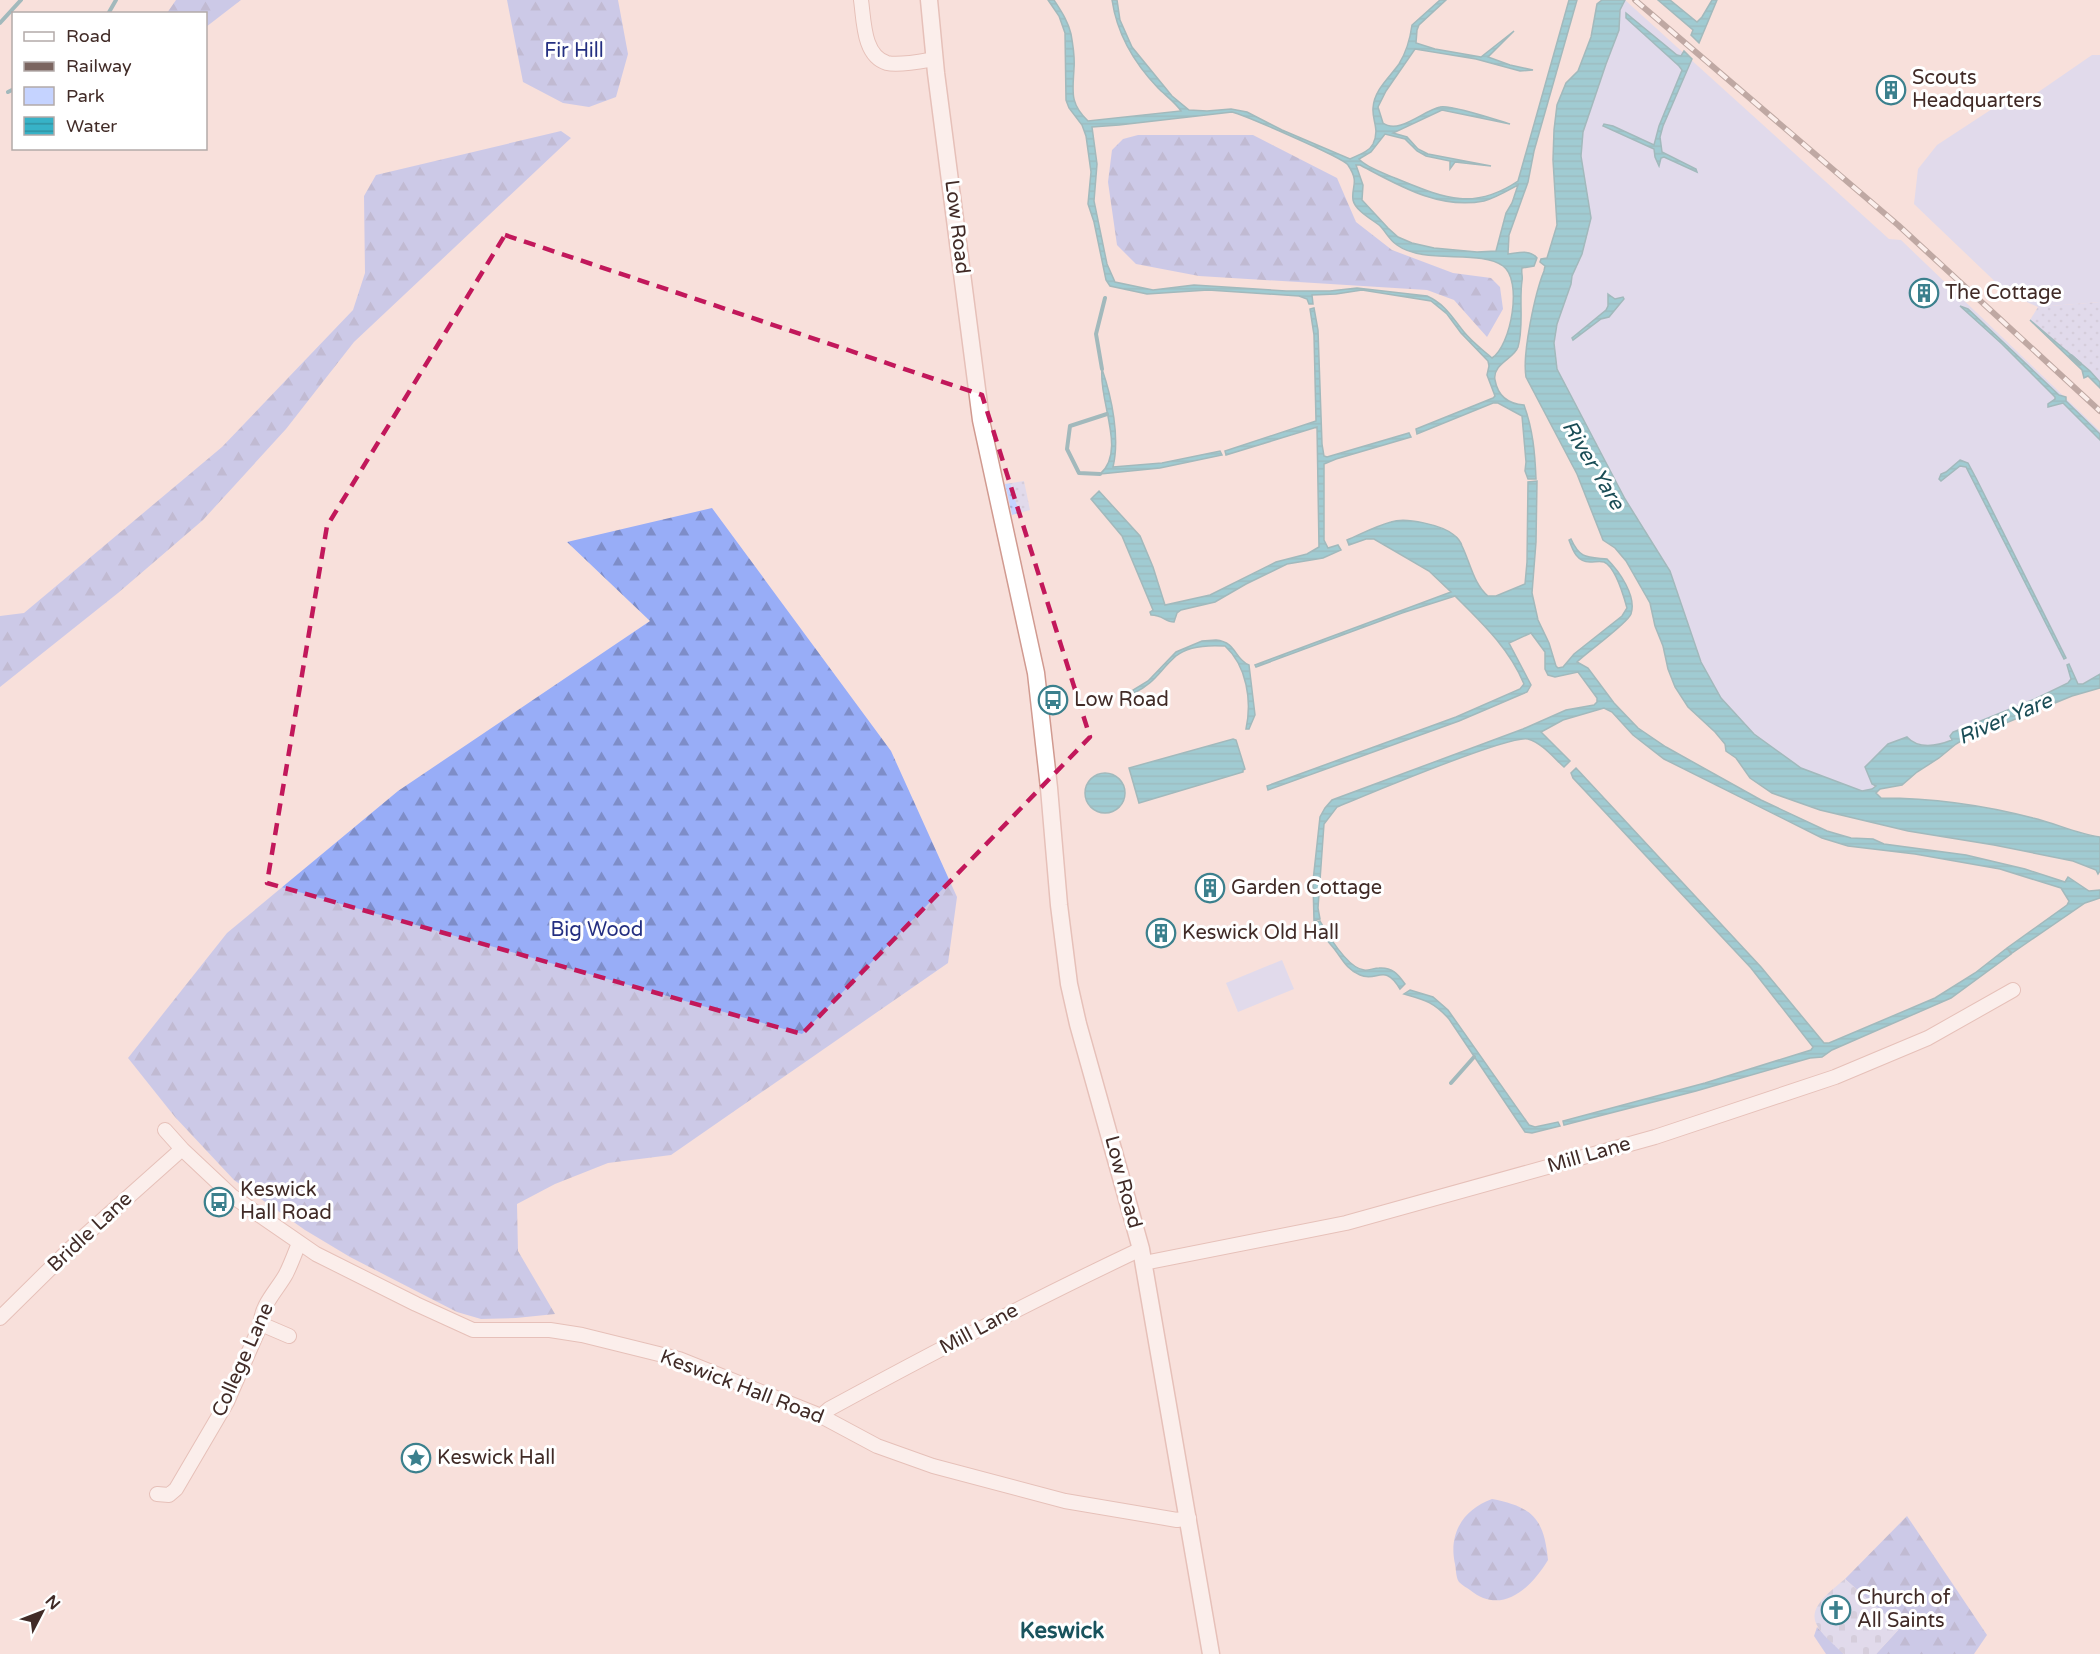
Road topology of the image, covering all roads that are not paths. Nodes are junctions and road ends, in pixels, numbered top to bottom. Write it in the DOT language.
graph roads {
  1 [pos="861,0"];
  2 [pos="929,0"];
  3 [pos="935,59"];
  4 [pos="2013,990"];
  5 [pos="165,1130"];
  6 [pos="182,1149"];
  7 [pos="299,1243"];
  8 [pos="1143,1256"];
  9 [pos="0,1318"];
  10 [pos="261,1324"];
  11 [pos="289,1336"];
  12 [pos="821,1416"];
  13 [pos="157,1494"];
  14 [pos="1189,1518"];
  15 [pos="1211,1654"];
  1 -- 3 [label="street"];
  2 -- 3 [label="street, Low Road"];
  3 -- 8 [label="street, Low Road"];
  4 -- 8 [label="street, Mill Lane"];
  5 -- 6 [label="street, Keswick Hall Road"];
  6 -- 7 [label="street, Keswick Hall Road"];
  6 -- 9 [label="street, Bridle Lane"];
  7 -- 10 [label="street, College Lane"];
  7 -- 12 [label="street, Keswick Hall Road"];
  8 -- 12 [label="street, Mill Lane"];
  8 -- 14 [label="street, Low Road"];
  10 -- 11 [label="street"];
  10 -- 13 [label="street, College Lane"];
  12 -- 14 [label="street, Keswick Hall Road"];
  14 -- 15 [label="street, Low Road"];
}
